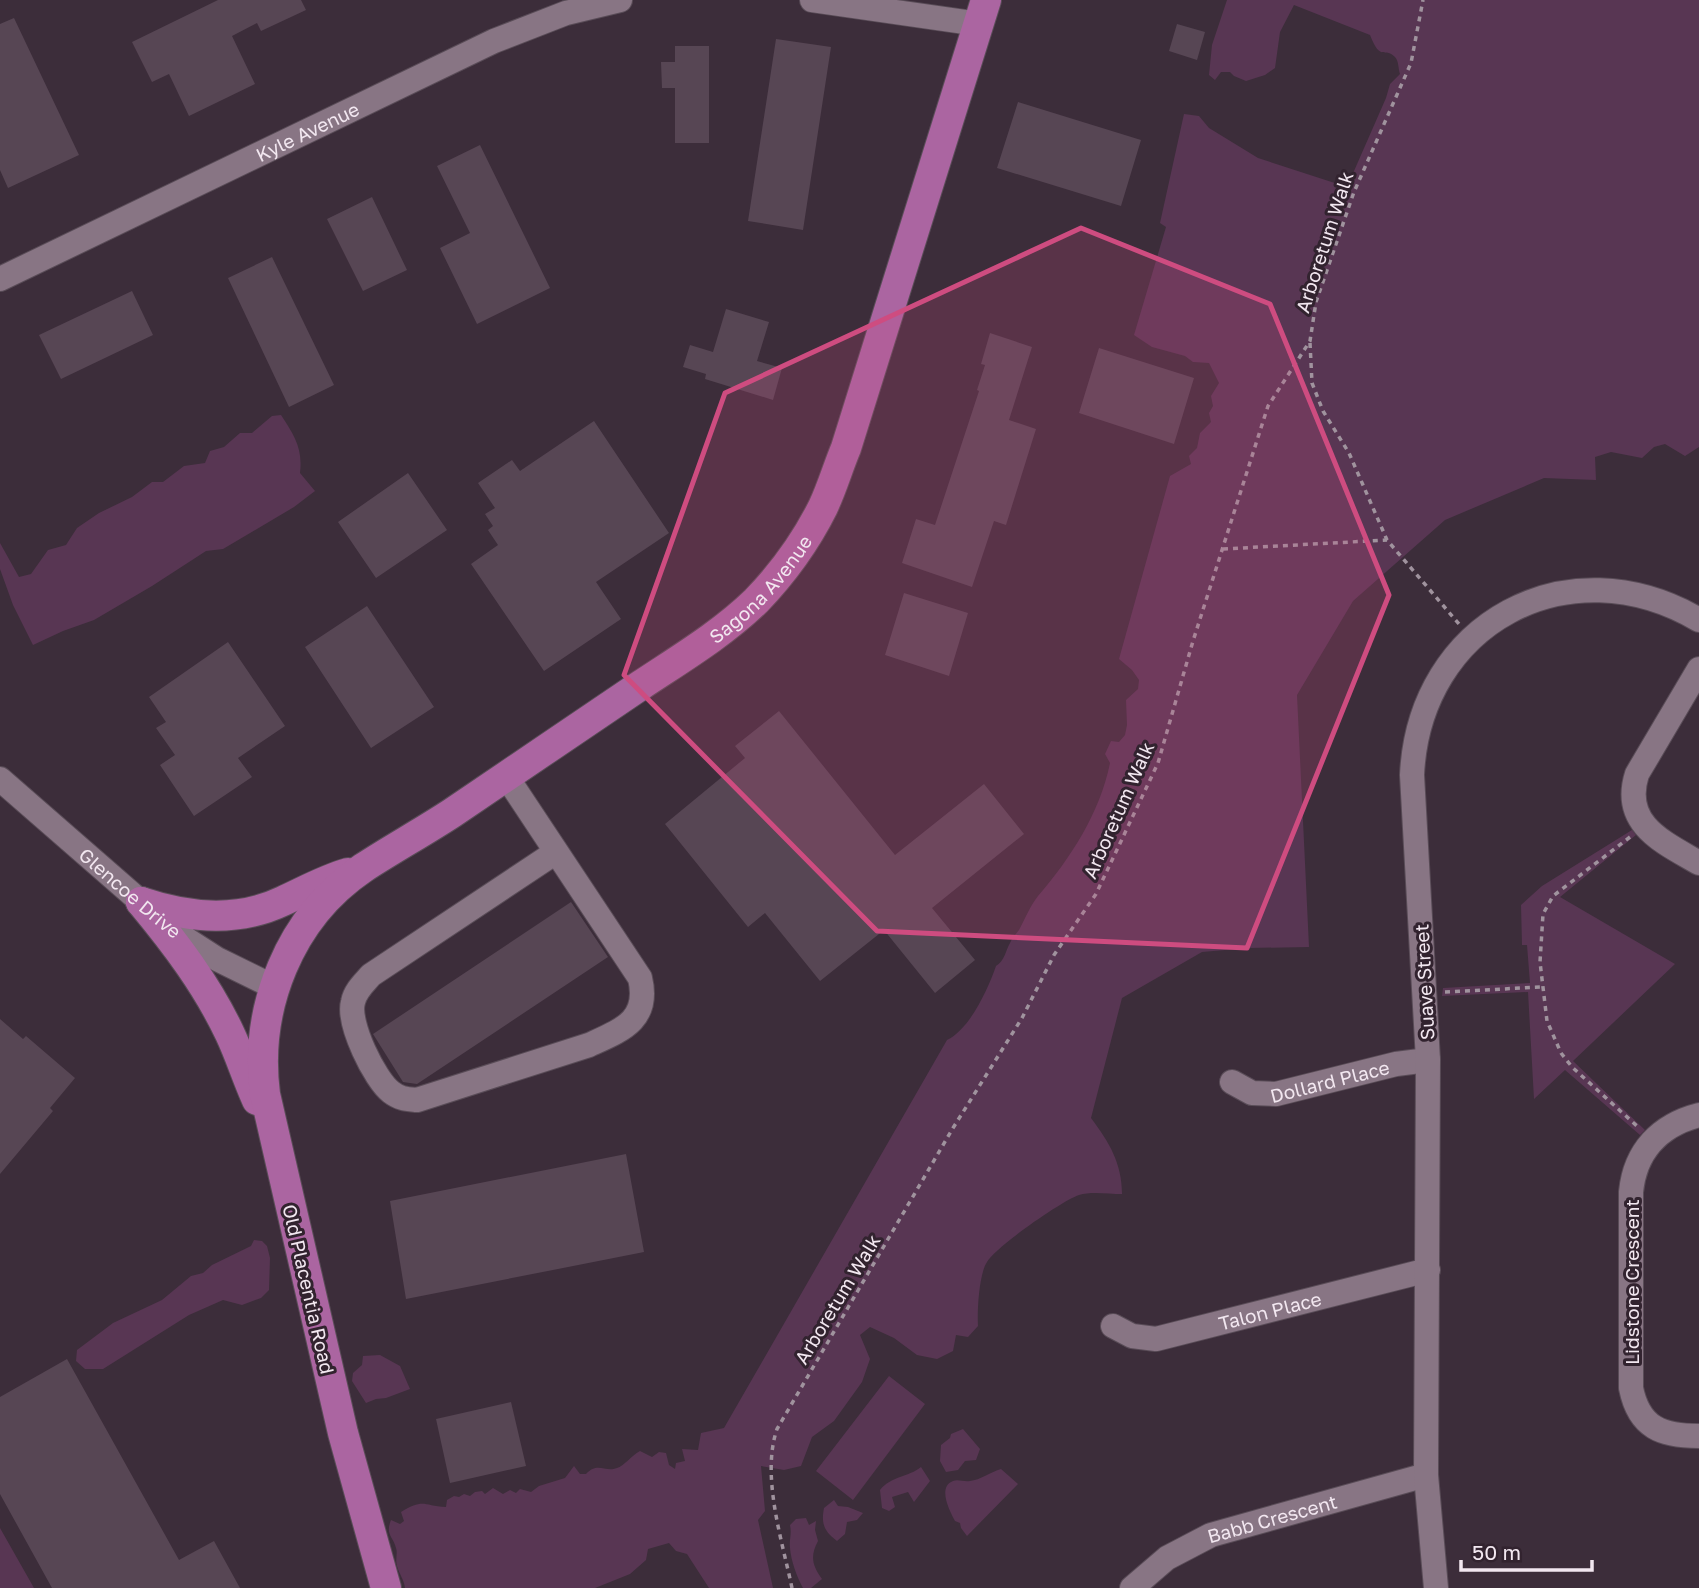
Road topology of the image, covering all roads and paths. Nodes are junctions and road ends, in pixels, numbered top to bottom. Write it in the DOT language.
graph roads {
  1 [pos="620,0"];
  2 [pos="812,0"];
  3 [pos="1423,0"];
  4 [pos="982,12"];
  5 [pos="0,279"];
  6 [pos="1310,341"];
  7 [pos="1387,540"];
  8 [pos="1223,549"];
  9 [pos="1699,620"];
  10 [pos="1472,638"];
  11 [pos="1699,669"];
  12 [pos="506,776"];
  13 [pos="0,779"];
  14 [pos="1645,827"];
  15 [pos="556,852"];
  16 [pos="1699,863"];
  17 [pos="361,869"];
  18 [pos="141,902"];
  19 [pos="274,987"];
  20 [pos="1541,987"];
  21 [pos="1441,992"];
  22 [pos="1428,1060"];
  23 [pos="1232,1082"];
  24 [pos="1699,1115"];
  25 [pos="272,1132"];
  26 [pos="1653,1140"];
  27 [pos="1428,1269"];
  28 [pos="1113,1326"];
  29 [pos="1699,1436"];
  30 [pos="1426,1475"];
  31 [pos="386,1588"];
  32 [pos="792,1588"];
  33 [pos="1132,1588"];
  34 [pos="1436,1588"];
  1 -- 5 [label="street, Kyle Avenue"];
  2 -- 4 [label="street"];
  3 -- 6 [label="path, Arboretum Walk"];
  4 -- 12 [label="main road, Sagona Avenue"];
  6 -- 7 [label="path"];
  6 -- 8 [label="path, Arboretum Walk"];
  7 -- 8 [label="path"];
  7 -- 10 [label="path"];
  8 -- 32 [label="path, Arboretum Walk"];
  9 -- 10 [label="street, Suave Street"];
  10 -- 22 [label="street, Suave Street"];
  11 -- 14 [label="street"];
  12 -- 15 [label="street"];
  12 -- 17 [label="main road, Sagona Avenue"];
  13 -- 18 [label="street, Glencoe Drive"];
  14 -- 16 [label="street"];
  14 -- 20 [label="path"];
  15 -- 15 [label="street"];
  17 -- 18 [label="main road"];
  17 -- 19 [label="main road, Sagona Avenue"];
  18 -- 19 [label="street, Glencoe Drive"];
  18 -- 25 [label="main road"];
  19 -- 25 [label="main road, Old Placentia Road"];
  20 -- 21 [label="path"];
  20 -- 26 [label="path"];
  22 -- 23 [label="street, Dollard Place"];
  22 -- 27 [label="street, Suave Street"];
  24 -- 26 [label="street, Lidstone Crescent"];
  25 -- 31 [label="main road, Old Placentia Road"];
  26 -- 29 [label="street, Lidstone Crescent"];
  27 -- 28 [label="street, Talon Place"];
  27 -- 30 [label="street, Suave Street"];
  30 -- 33 [label="street, Babb Crescent"];
  30 -- 34 [label="street, Suave Street"];
}
